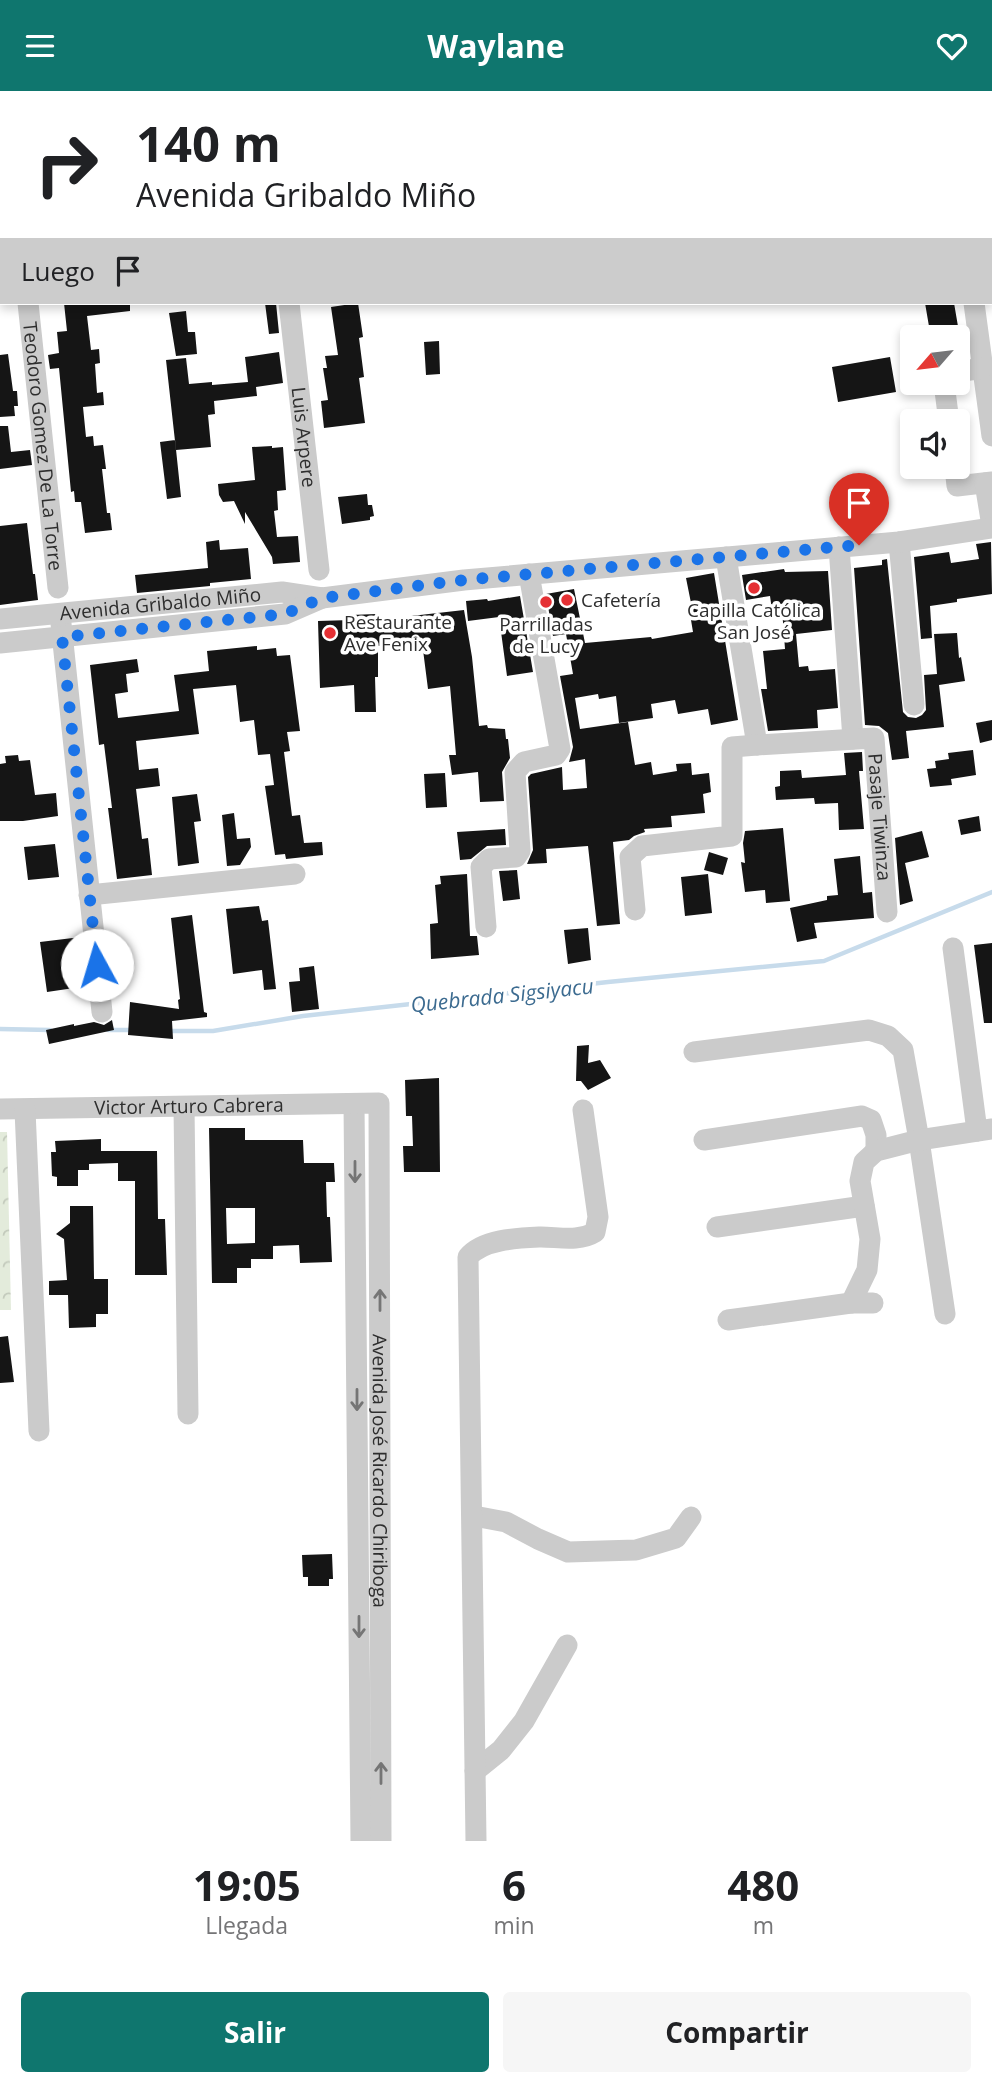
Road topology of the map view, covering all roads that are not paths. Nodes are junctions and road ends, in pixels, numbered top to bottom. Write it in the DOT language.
graph roads {
  1 [pos="28,305"];
  2 [pos="289,305"];
  3 [pos="974,305"];
  4 [pos="983,368"];
  5 [pos="970,370"];
  6 [pos="992,436"];
  7 [pos="956,479"];
  8 [pos="988,482"];
  9 [pos="992,527"];
  10 [pos="899,542"];
  11 [pos="839,547"];
  12 [pos="726,557"];
  13 [pos="319,570"];
  14 [pos="529,575"];
  15 [pos="58,588"];
  16 [pos="322,598"];
  17 [pos="60,614"];
  18 [pos="0,619"];
  19 [pos="62,637"];
  20 [pos="0,643"];
  21 [pos="914,705"];
  22 [pos="853,739"];
  23 [pos="757,745"];
  24 [pos="295,874"];
  25 [pos="89,895"];
  26 [pos="635,910"];
  27 [pos="887,912"];
  28 [pos="486,927"];
  29 [pos="953,948"];
  30 [pos="102,1012"];
  31 [pos="694,1052"];
  32 [pos="379,1103"];
  33 [pos="354,1104"];
  34 [pos="184,1107"];
  35 [pos="0,1109"];
  36 [pos="25,1110"];
  37 [pos="583,1110"];
  38 [pos="985,1130"];
  39 [pos="704,1140"];
  40 [pos="919,1140"];
  41 [pos="876,1151"];
  42 [pos="864,1206"];
  43 [pos="717,1227"];
  44 [pos="852,1303"];
  45 [pos="873,1303"];
  46 [pos="945,1314"];
  47 [pos="729,1320"];
  48 [pos="188,1414"];
  49 [pos="39,1431"];
  50 [pos="380,1473"];
  51 [pos="358,1474"];
  52 [pos="474,1516"];
  53 [pos="691,1517"];
  54 [pos="567,1645"];
  55 [pos="381,1688"];
  56 [pos="359,1690"];
  57 [pos="475,1771"];
  58 [pos="361,1841"];
  59 [pos="381,1841"];
  60 [pos="477,1841"];
  1 -- 15 [label="street, Teodoro Gomez De La Torre"];
  2 -- 13 [label="street, Luis Arpere"];
  3 -- 4 [label="street"];
  4 -- 5 [label="street"];
  4 -- 6 [label="street"];
  7 -- 8 [label="street"];
  8 -- 9 [label="street"];
  9 -- 10 [label="street, Avenida Gribaldo Miño"];
  10 -- 11 [label="street, Avenida Gribaldo Miño"];
  10 -- 21 [label="street"];
  11 -- 12 [label="street, Avenida Gribaldo Miño"];
  11 -- 22 [label="street"];
  12 -- 14 [label="street, Avenida Gribaldo Miño"];
  12 -- 23 [label="street"];
  14 -- 16 [label="street, Avenida Gribaldo Miño"];
  14 -- 28 [label="street"];
  16 -- 17 [label="street, Avenida Gribaldo Miño"];
  16 -- 19 [label="street, Avenida Gribaldo Miño"];
  17 -- 18 [label="street, Avenida Gribaldo Miño"];
  17 -- 19 [label="street"];
  19 -- 20 [label="street, Avenida Gribaldo Miño"];
  19 -- 25 [label="street"];
  22 -- 23 [label="street, Pasaje Tiwinza"];
  22 -- 27 [label="street, Pasaje Tiwinza"];
  23 -- 26 [label="street"];
  24 -- 25 [label="street"];
  25 -- 30 [label="street"];
  29 -- 38 [label="street"];
  31 -- 40 [label="street"];
  32 -- 33 [label="street, Victor Arturo Cabrera"];
  50 -- 32 [label="street, Avenida José Ricardo Chiriboga, one-way"];
  33 -- 34 [label="street, Victor Arturo Cabrera"];
  33 -- 51 [label="street, Avenida José Ricardo Chiriboga, one-way"];
  34 -- 36 [label="street, Victor Arturo Cabrera"];
  34 -- 48 [label="street"];
  35 -- 36 [label="street, Victor Arturo Cabrera"];
  36 -- 49 [label="street"];
  37 -- 52 [label="street"];
  38 -- 40 [label="street"];
  39 -- 41 [label="street"];
  40 -- 41 [label="street"];
  40 -- 46 [label="street"];
  41 -- 42 [label="street"];
  42 -- 43 [label="street"];
  42 -- 44 [label="street"];
  44 -- 45 [label="street"];
  44 -- 47 [label="street"];
  50 -- 51 [label="street"];
  50 -- 55 [label="street, Avenida José Ricardo Chiriboga"];
  51 -- 56 [label="street, Avenida José Ricardo Chiriboga, one-way"];
  52 -- 53 [label="street"];
  52 -- 57 [label="street"];
  54 -- 57 [label="street"];
  55 -- 56 [label="street"];
  59 -- 55 [label="street, Avenida José Ricardo Chiriboga, one-way"];
  56 -- 58 [label="street, Avenida José Ricardo Chiriboga"];
  57 -- 60 [label="street"];
}
